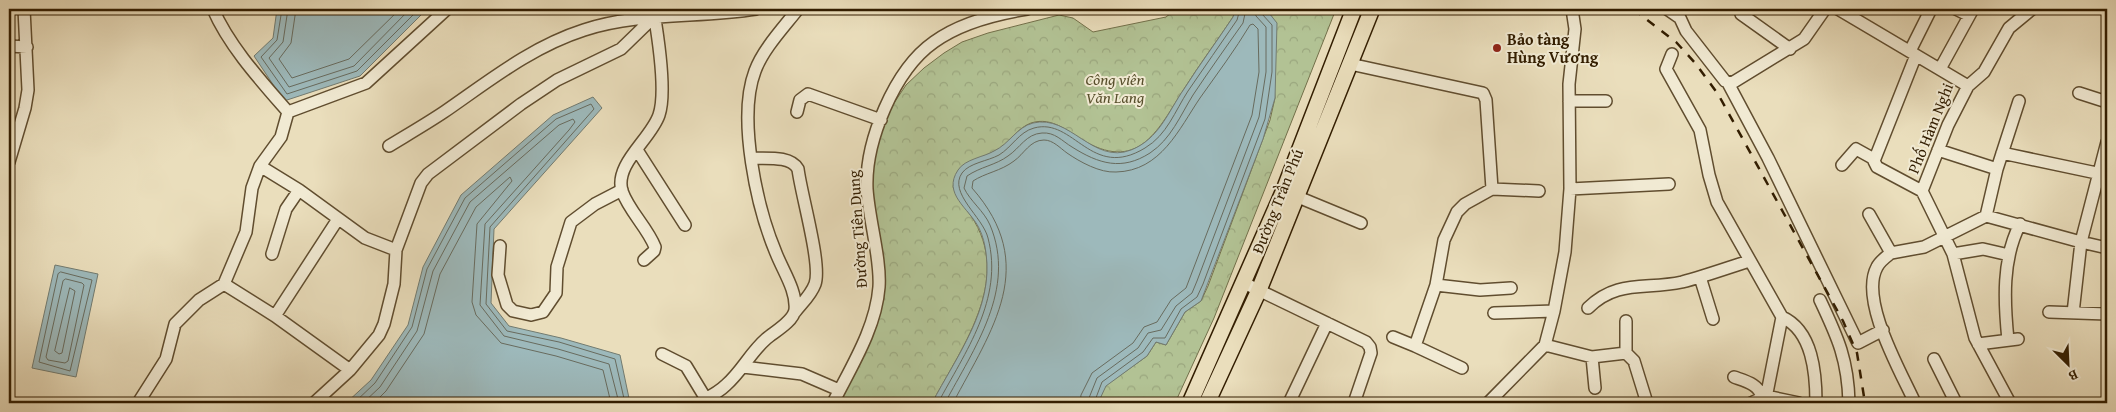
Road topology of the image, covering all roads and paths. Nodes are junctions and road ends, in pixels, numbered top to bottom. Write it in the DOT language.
graph roads {
  1 [pos="24,9"];
  2 [pos="213,9"];
  3 [pos="447,9"];
  4 [pos="756,9"];
  5 [pos="798,9"];
  6 [pos="1024,9"];
  7 [pos="1354,9"];
  8 [pos="1372,9"];
  9 [pos="1572,9"];
  10 [pos="1667,9"];
  11 [pos="1825,9"];
  12 [pos="1838,9"];
  13 [pos="1931,9"];
  14 [pos="1956,9"];
  15 [pos="2032,9"];
  16 [pos="724,11"];
  17 [pos="702,12"];
  18 [pos="1970,12"];
  19 [pos="654,13"];
  20 [pos="1683,13"];
  21 [pos="2018,13"];
  22 [pos="1741,14"];
  23 [pos="9,46"];
  24 [pos="27,47"];
  25 [pos="1790,49"];
  26 [pos="1913,53"];
  27 [pos="1672,54"];
  28 [pos="1350,64"];
  29 [pos="1940,69"];
  30 [pos="1728,83"];
  31 [pos="1968,86"];
  32 [pos="2079,93"];
  33 [pos="1569,101"];
  34 [pos="1606,101"];
  35 [pos="2019,101"];
  36 [pos="2107,102"];
  37 [pos="288,112"];
  38 [pos="797,112"];
  39 [pos="881,120"];
  40 [pos="2107,142"];
  41 [pos="389,146"];
  42 [pos="637,150"];
  43 [pos="1938,150"];
  44 [pos="2002,153"];
  45 [pos="751,158"];
  46 [pos="1874,159"];
  47 [pos="9,162"];
  48 [pos="1842,165"];
  49 [pos="260,166"];
  50 [pos="1997,169"];
  51 [pos="2103,175"];
  52 [pos="1669,184"];
  53 [pos="1492,189"];
  54 [pos="1570,189"];
  55 [pos="299,190"];
  56 [pos="622,190"];
  57 [pos="1539,191"];
  58 [pos="1922,191"];
  59 [pos="1298,197"];
  60 [pos="1869,214"];
  61 [pos="1986,216"];
  62 [pos="338,219"];
  63 [pos="1361,223"];
  64 [pos="2020,224"];
  65 [pos="685,225"];
  66 [pos="1945,238"];
  67 [pos="2081,242"];
  68 [pos="500,246"];
  69 [pos="2107,248"];
  70 [pos="396,250"];
  71 [pos="1891,253"];
  72 [pos="272,254"];
  73 [pos="1953,254"];
  74 [pos="2009,255"];
  75 [pos="644,260"];
  76 [pos="1749,261"];
  77 [pos="1700,277"];
  78 [pos="1244,283"];
  79 [pos="224,284"];
  80 [pos="1436,285"];
  81 [pos="1511,288"];
  82 [pos="1259,290"];
  83 [pos="1820,300"];
  84 [pos="1588,308"];
  85 [pos="795,312"];
  86 [pos="1494,312"];
  87 [pos="1554,312"];
  88 [pos="2049,312"];
  89 [pos="2073,313"];
  90 [pos="2107,314"];
  91 [pos="276,316"];
  92 [pos="1782,317"];
  93 [pos="1713,319"];
  94 [pos="1626,321"];
  95 [pos="1327,323"];
  96 [pos="1883,330"];
  97 [pos="1393,337"];
  98 [pos="1978,344"];
  99 [pos="1415,346"];
  100 [pos="1544,346"];
  101 [pos="1626,353"];
  102 [pos="662,354"];
  103 [pos="1592,357"];
  104 [pos="1934,359"];
  105 [pos="743,367"];
  106 [pos="1462,368"];
  107 [pos="350,370"];
  108 [pos="1734,377"];
  109 [pos="1595,388"];
  110 [pos="840,390"];
  111 [pos="1764,399"];
  112 [pos="702,401"];
  113 [pos="138,403"];
  114 [pos="314,403"];
  115 [pos="833,403"];
  116 [pos="1190,403"];
  117 [pos="1207,403"];
  118 [pos="1289,403"];
  119 [pos="1354,403"];
  120 [pos="1488,403"];
  121 [pos="1646,403"];
  122 [pos="1751,403"];
  123 [pos="1799,403"];
  124 [pos="1816,403"];
  125 [pos="1849,403"];
  126 [pos="1915,403"];
  127 [pos="1956,403"];
  128 [pos="2010,403"];
  1 -- 24 [label="street"];
  2 -- 37 [label="street"];
  3 -- 37 [label="street"];
  4 -- 16 [label="street"];
  5 -- 45 [label="street"];
  6 -- 39 [label="street, Đường Tiên Dung"];
  7 -- 78 [label="main road, Đường Trần Phú"];
  8 -- 28 [label="main road, Đường Trần Phú"];
  9 -- 33 [label="street"];
  10 -- 20 [label="street"];
  11 -- 25 [label="street"];
  12 -- 26 [label="street, Phố Hàm Nghi"];
  13 -- 26 [label="street"];
  14 -- 18 [label="street"];
  15 -- 21 [label="street"];
  16 -- 17 [label="street"];
  17 -- 19 [label="street"];
  18 -- 29 [label="street"];
  19 -- 41 [label="street"];
  19 -- 42 [label="street"];
  19 -- 70 [label="street"];
  20 -- 30 [label="street"];
  21 -- 31 [label="street"];
  22 -- 25 [label="street"];
  23 -- 24 [label="street"];
  24 -- 47 [label="street"];
  25 -- 30 [label="street"];
  26 -- 29 [label="street, Phố Hàm Nghi"];
  26 -- 46 [label="street"];
  27 -- 76 [label="street"];
  28 -- 53 [label="street"];
  28 -- 59 [label="main road, Đường Trần Phú"];
  29 -- 31 [label="street, Phố Hàm Nghi"];
  30 -- 96 [label="street"];
  31 -- 43 [label="street, Phố Hàm Nghi"];
  32 -- 36 [label="street"];
  33 -- 34 [label="street"];
  33 -- 54 [label="street"];
  35 -- 44 [label="street"];
  37 -- 49 [label="street"];
  38 -- 39 [label="street"];
  39 -- 110 [label="street, Đường Tiên Dung"];
  40 -- 51 [label="street"];
  42 -- 56 [label="street"];
  42 -- 65 [label="street"];
  43 -- 50 [label="street"];
  43 -- 58 [label="street, Phố Hàm Nghi"];
  44 -- 50 [label="street"];
  44 -- 51 [label="street"];
  45 -- 85 [label="street"];
  45 -- 85 [label="street"];
  46 -- 48 [label="street"];
  46 -- 58 [label="street"];
  49 -- 55 [label="street"];
  49 -- 79 [label="street"];
  50 -- 61 [label="street"];
  51 -- 67 [label="street"];
  52 -- 54 [label="street"];
  53 -- 57 [label="street"];
  53 -- 80 [label="street"];
  54 -- 87 [label="street"];
  55 -- 62 [label="street"];
  55 -- 72 [label="street"];
  56 -- 68 [label="street"];
  56 -- 75 [label="street"];
  58 -- 66 [label="street, Phố Hàm Nghi"];
  59 -- 63 [label="street"];
  59 -- 82 [label="main road, Đường Trần Phú"];
  60 -- 71 [label="street"];
  61 -- 64 [label="street"];
  61 -- 66 [label="street"];
  62 -- 70 [label="street"];
  62 -- 91 [label="street"];
  64 -- 67 [label="street"];
  64 -- 74 [label="street"];
  66 -- 71 [label="street"];
  66 -- 73 [label="street, Phố Hàm Nghi"];
  67 -- 69 [label="street"];
  67 -- 89 [label="street"];
  70 -- 107 [label="street"];
  71 -- 96 [label="street"];
  73 -- 74 [label="street"];
  73 -- 98 [label="street, Phố Hàm Nghi"];
  74 -- 98 [label="street"];
  76 -- 77 [label="street"];
  76 -- 92 [label="street"];
  77 -- 84 [label="street"];
  77 -- 93 [label="street"];
  78 -- 82 [label="street"];
  78 -- 116 [label="main road, Đường Trần Phú"];
  79 -- 91 [label="street"];
  79 -- 113 [label="street"];
  80 -- 81 [label="street"];
  80 -- 99 [label="street"];
  82 -- 95 [label="street"];
  82 -- 117 [label="main road, Đường Trần Phú"];
  83 -- 125 [label="street"];
  85 -- 105 [label="street"];
  86 -- 87 [label="street"];
  87 -- 100 [label="street"];
  88 -- 89 [label="street"];
  89 -- 90 [label="street"];
  91 -- 107 [label="street"];
  92 -- 111 [label="street"];
  92 -- 124 [label="street"];
  94 -- 101 [label="street"];
  95 -- 118 [label="street"];
  95 -- 119 [label="street"];
  96 -- 126 [label="street"];
  97 -- 99 [label="street"];
  98 -- 128 [label="street, Phố Hàm Nghi"];
  99 -- 106 [label="street"];
  100 -- 103 [label="street"];
  100 -- 120 [label="street"];
  101 -- 103 [label="street"];
  101 -- 121 [label="street"];
  102 -- 112 [label="street"];
  103 -- 109 [label="street"];
  104 -- 127 [label="street"];
  105 -- 110 [label="street"];
  105 -- 112 [label="street"];
  107 -- 114 [label="street"];
  108 -- 111 [label="street"];
  110 -- 115 [label="street, Đường Tiên Dung"];
  111 -- 122 [label="street"];
  111 -- 123 [label="street"];
}
